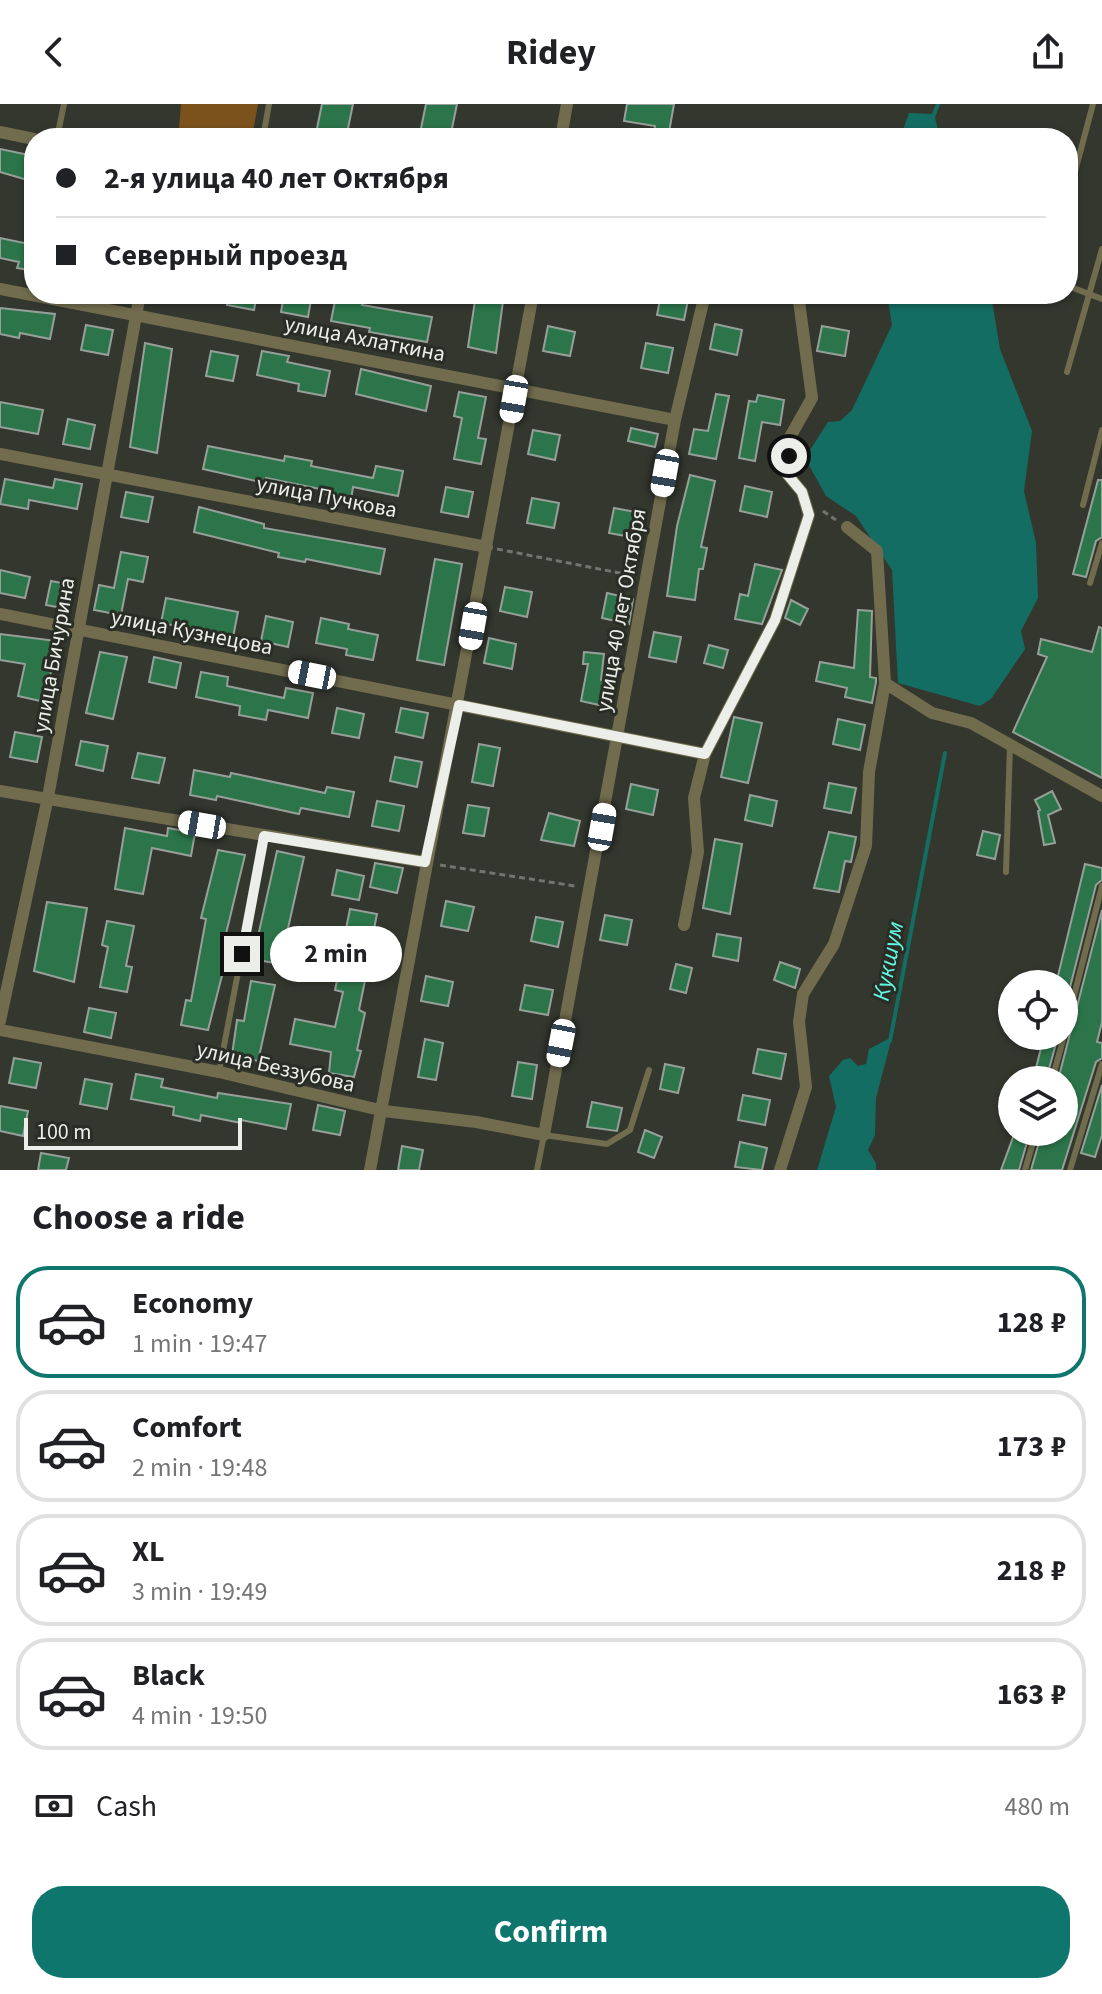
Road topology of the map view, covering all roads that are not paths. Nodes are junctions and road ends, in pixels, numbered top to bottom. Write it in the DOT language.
graph roads {
  1 [pos="64,104"];
  2 [pos="269,104"];
  3 [pos="567,104"];
  4 [pos="1093,104"];
  5 [pos="59,128"];
  6 [pos="265,128"];
  7 [pos="563,128"];
  8 [pos="0,132"];
  9 [pos="24,137"];
  10 [pos="1078,160"];
  11 [pos="1102,249"];
  12 [pos="0,289"];
  13 [pos="1078,290"];
  14 [pos="24,294"];
  15 [pos="1088,294"];
  16 [pos="1102,299"];
  17 [pos="78,304"];
  18 [pos="138,304"];
  19 [pos="531,304"];
  20 [pos="703,304"];
  21 [pos="799,304"];
  22 [pos="135,315"];
  23 [pos="1067,372"];
  24 [pos="516,387"];
  25 [pos="675,420"];
  26 [pos="1102,430"];
  27 [pos="0,454"];
  28 [pos="108,474"];
  29 [pos="1083,505"];
  30 [pos="847,527"];
  31 [pos="1102,543"];
  32 [pos="487,547"];
  33 [pos="1090,583"];
  34 [pos="0,614"];
  35 [pos="77,629"];
  36 [pos="885,683"];
  37 [pos="459,705"];
  38 [pos="618,736"];
  39 [pos="1010,745"];
  40 [pos="705,754"];
  41 [pos="0,791"];
  42 [pos="1102,796"];
  43 [pos="48,797"];
  44 [pos="264,836"];
  45 [pos="425,862"];
  46 [pos="1006,872"];
  47 [pos="1102,886"];
  48 [pos="684,925"];
  49 [pos="1078,980"];
  50 [pos="0,1021"];
  51 [pos="0,1030"];
  52 [pos="1102,1064"];
  53 [pos="649,1070"];
  54 [pos="219,1072"];
  55 [pos="384,1111"];
  56 [pos="544,1135"];
  57 [pos="1032,1146"];
  58 [pos="370,1170"];
  59 [pos="537,1170"];
  60 [pos="780,1170"];
  61 [pos="1025,1170"];
  62 [pos="1070,1170"];
  1 -- 5 [label="lane"];
  2 -- 6 [label="lane"];
  3 -- 7 [label="street"];
  4 -- 10 [label="lane"];
  8 -- 9 [label="street"];
  11 -- 15 [label="lane"];
  12 -- 14 [label="street, улица Ахлаткина"];
  13 -- 15 [label="lane"];
  15 -- 16 [label="lane"];
  15 -- 23 [label="lane"];
  17 -- 22 [label="street, улица Ахлаткина"];
  18 -- 22 [label="street, улица Бичурина"];
  19 -- 24 [label="street"];
  20 -- 25 [label="street, улица 40 лет Октября"];
  21 -- 40 [label="street"];
  22 -- 24 [label="street, улица Ахлаткина"];
  22 -- 28 [label="street, улица Бичурина"];
  24 -- 25 [label="street, улица Ахлаткина"];
  24 -- 32 [label="street"];
  25 -- 38 [label="street, улица 40 лет Октября"];
  26 -- 29 [label="lane"];
  27 -- 28 [label="street, улица Пучкова"];
  28 -- 32 [label="street, улица Пучкова"];
  28 -- 35 [label="street, улица Бичурина"];
  30 -- 36 [label="street"];
  31 -- 33 [label="lane"];
  32 -- 37 [label="street"];
  34 -- 35 [label="street, улица Кузнецова"];
  35 -- 37 [label="street, улица Кузнецова"];
  35 -- 43 [label="street, улица Бичурина"];
  36 -- 39 [label="street"];
  36 -- 60 [label="street"];
  37 -- 38 [label="street, улица Кузнецова"];
  37 -- 45 [label="street"];
  38 -- 40 [label="street, улица Кузнецова"];
  38 -- 56 [label="street, улица 40 лет Октября"];
  39 -- 42 [label="street"];
  39 -- 46 [label="lane"];
  40 -- 48 [label="street"];
  41 -- 43 [label="street"];
  43 -- 44 [label="street"];
  43 -- 50 [label="street, улица Бичурина"];
  44 -- 45 [label="street"];
  44 -- 54 [label="lane"];
  45 -- 55 [label="street"];
  47 -- 49 [label="lane"];
  51 -- 54 [label="street, улица Беззубова"];
  52 -- 62 [label="lane"];
  53 -- 56 [label="lane"];
  54 -- 55 [label="street, улица Беззубова"];
  55 -- 56 [label="street, улица Беззубова"];
  55 -- 58 [label="street"];
  56 -- 59 [label="lane, улица 40 лет Октября"];
  57 -- 61 [label="lane"];
}
